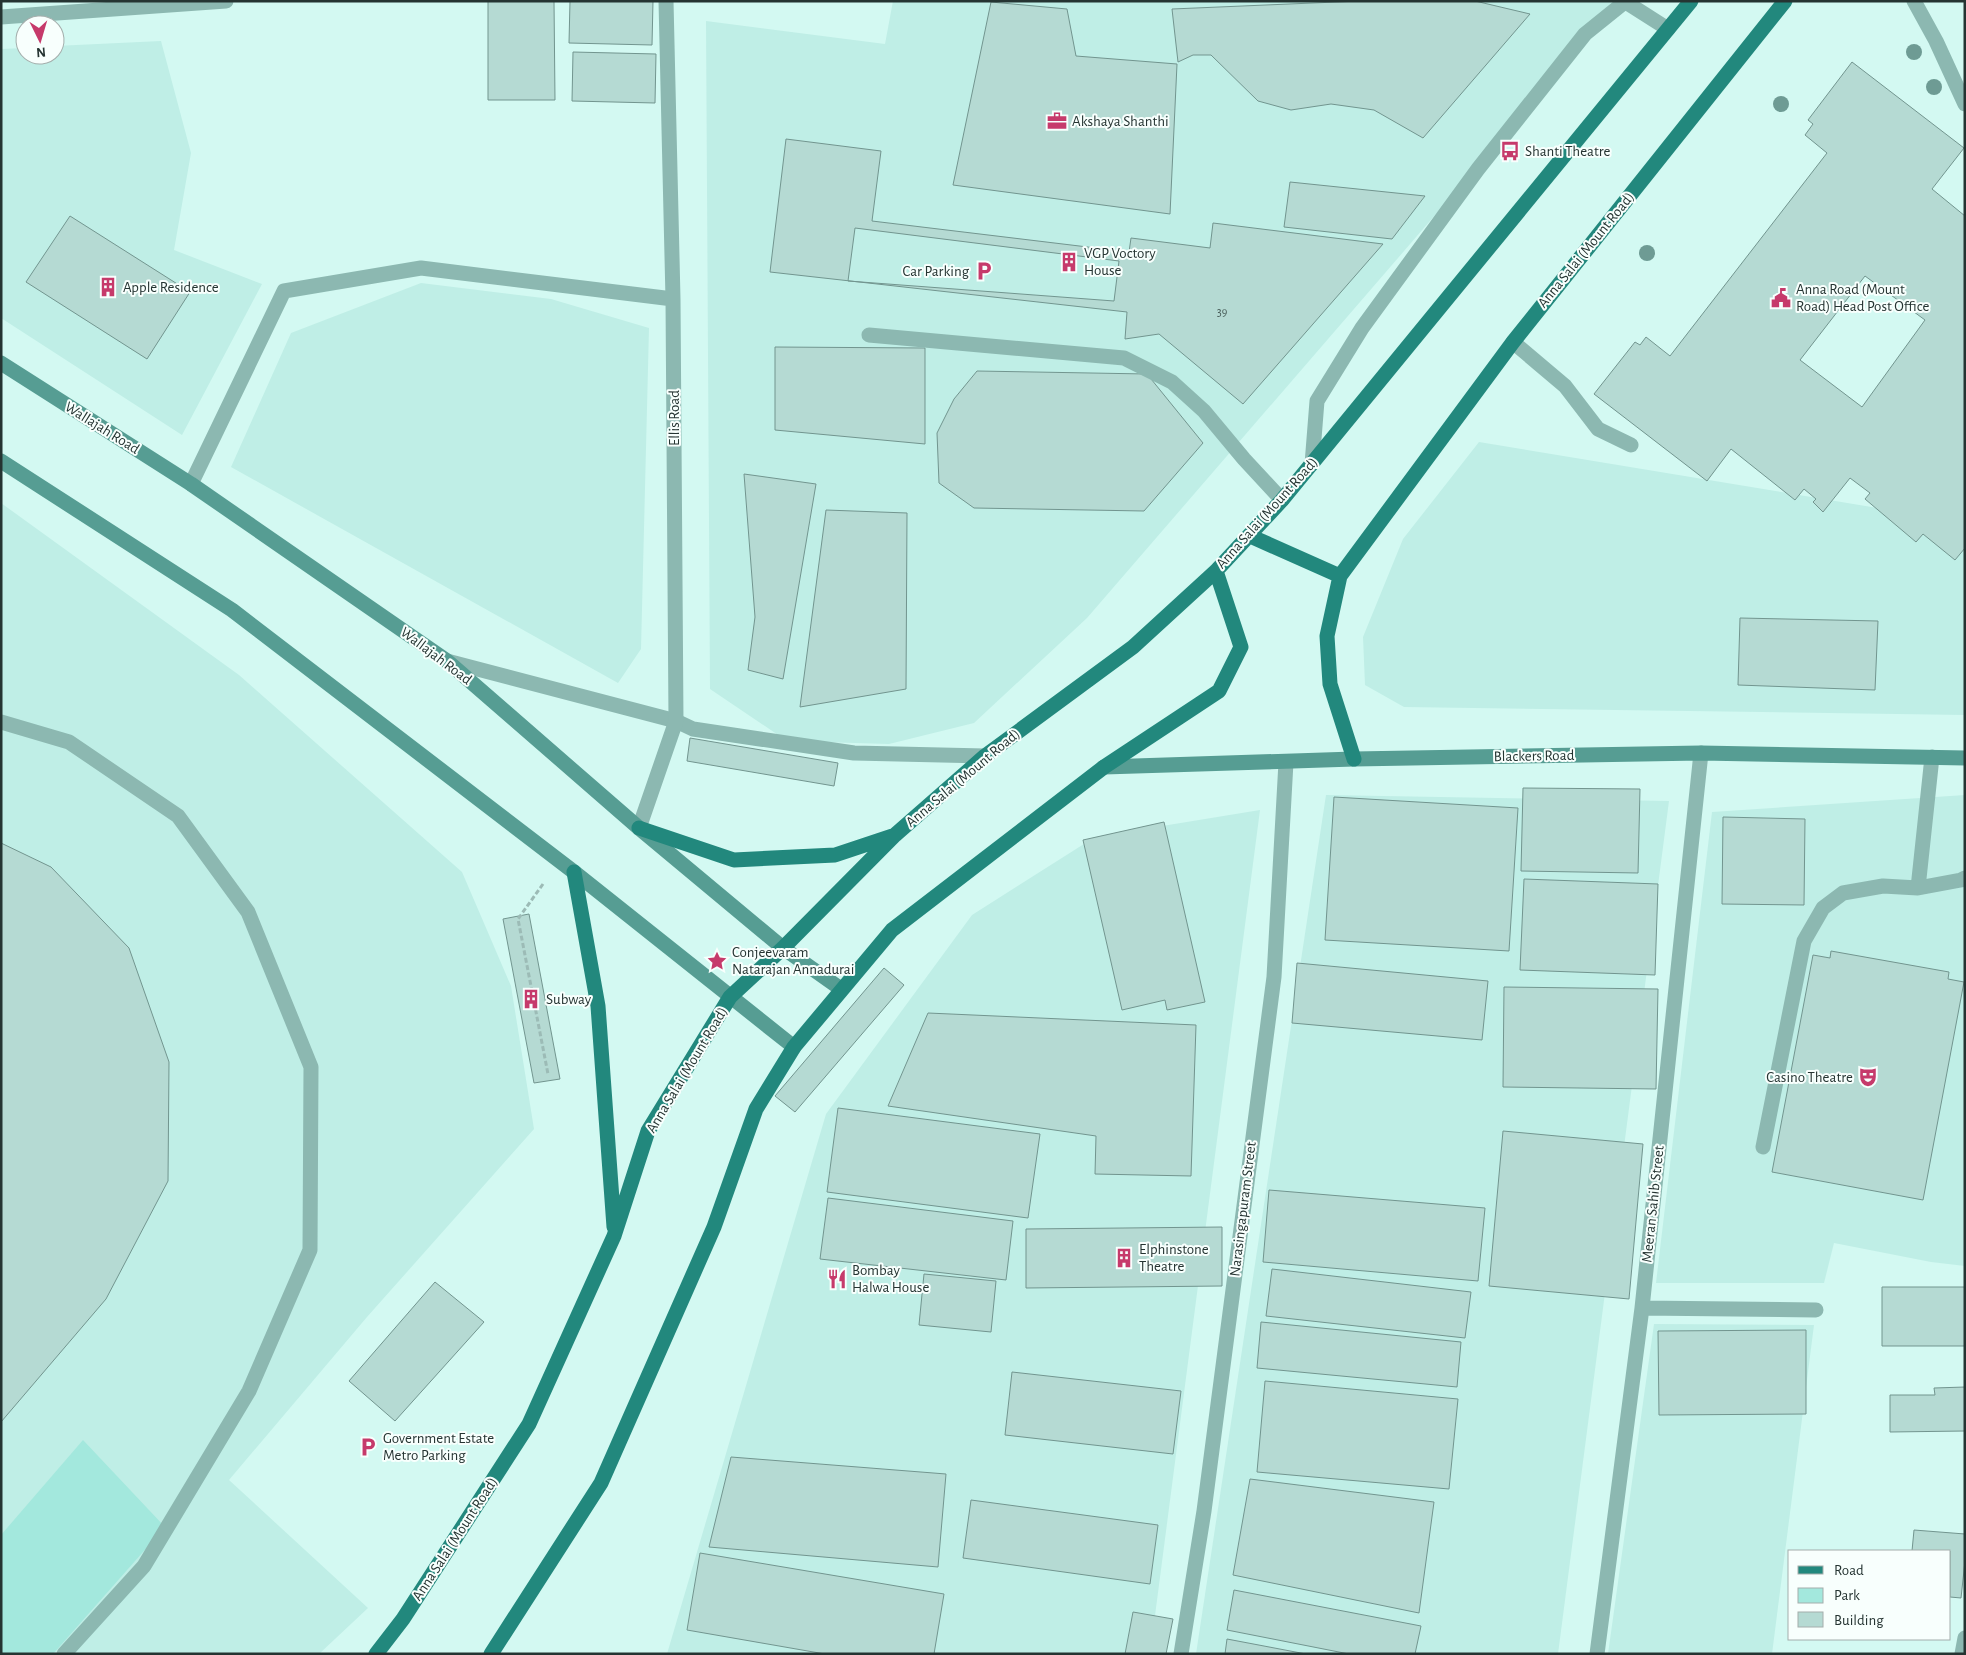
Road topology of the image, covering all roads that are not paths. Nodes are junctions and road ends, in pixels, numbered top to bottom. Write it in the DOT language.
graph roads {
  1 [pos="226,1"];
  2 [pos="666,1"];
  3 [pos="1625,1"];
  4 [pos="1691,1"];
  5 [pos="1785,1"];
  6 [pos="1914,1"];
  7 [pos="1,17"];
  8 [pos="1668,29"];
  9 [pos="1965,104"];
  10 [pos="673,299"];
  11 [pos="869,335"];
  12 [pos="1513,342"];
  13 [pos="1,364"];
  14 [pos="1631,445"];
  15 [pos="1,461"];
  16 [pos="1312,464"];
  17 [pos="191,484"];
  18 [pos="1282,500"];
  19 [pos="1250,536"];
  20 [pos="1216,571"];
  21 [pos="1340,576"];
  22 [pos="447,661"];
  23 [pos="676,721"];
  24 [pos="1,722"];
  25 [pos="1701,753"];
  26 [pos="985,756"];
  27 [pos="1932,757"];
  28 [pos="1965,758"];
  29 [pos="1354,759"];
  30 [pos="1286,762"];
  31 [pos="1104,767"];
  32 [pos="639,828"];
  33 [pos="894,835"];
  34 [pos="574,872"];
  35 [pos="1965,878"];
  36 [pos="1918,888"];
  37 [pos="783,948"];
  38 [pos="841,989"];
  39 [pos="730,997"];
  40 [pos="794,1047"];
  41 [pos="1762,1147"];
  42 [pos="614,1236"];
  43 [pos="1642,1308"];
  44 [pos="1816,1310"];
  45 [pos="1965,1638"];
  46 [pos="64,1654"];
  47 [pos="376,1654"];
  48 [pos="491,1654"];
  49 [pos="1181,1654"];
  50 [pos="1597,1654"];
  51 [pos="1962,1654"];
  1 -- 7 [label="street"];
  2 -- 10 [label="street, Ellis Road"];
  3 -- 8 [label="street"];
  3 -- 16 [label="street"];
  4 -- 8 [label="main road, Anna Salai (Mount Road)"];
  5 -- 12 [label="main road, Anna Salai (Mount Road)"];
  6 -- 9 [label="street"];
  8 -- 16 [label="main road, Anna Salai (Mount Road)"];
  10 -- 17 [label="street"];
  10 -- 23 [label="street, Ellis Road"];
  11 -- 18 [label="street"];
  12 -- 14 [label="street"];
  12 -- 21 [label="main road, Anna Salai (Mount Road)"];
  13 -- 17 [label="main road, Wallajah Road"];
  15 -- 34 [label="main road"];
  16 -- 18 [label="main road, Anna Salai (Mount Road)"];
  17 -- 22 [label="main road, Wallajah Road"];
  18 -- 19 [label="main road, Anna Salai (Mount Road)"];
  19 -- 20 [label="main road, Anna Salai (Mount Road)"];
  19 -- 21 [label="main road"];
  20 -- 26 [label="main road, Anna Salai (Mount Road)"];
  20 -- 31 [label="main road"];
  21 -- 29 [label="main road"];
  22 -- 23 [label="street"];
  22 -- 32 [label="main road, Wallajah Road"];
  23 -- 26 [label="street"];
  23 -- 32 [label="street, Ellis Road"];
  24 -- 46 [label="street"];
  25 -- 27 [label="main road, Blackers Road"];
  25 -- 29 [label="main road, Blackers Road"];
  25 -- 43 [label="street, Meeran Sahib Street"];
  26 -- 33 [label="main road, Anna Salai (Mount Road)"];
  27 -- 28 [label="main road, Blackers Road"];
  27 -- 36 [label="street"];
  29 -- 30 [label="main road, Blackers Road"];
  30 -- 31 [label="main road, Blackers Road"];
  30 -- 49 [label="street, Narasingapuram Street"];
  31 -- 38 [label="main road"];
  32 -- 33 [label="main road"];
  32 -- 37 [label="main road, Wallajah Road"];
  33 -- 37 [label="main road, Anna Salai (Mount Road)"];
  34 -- 39 [label="main road"];
  34 -- 42 [label="main road"];
  35 -- 36 [label="street"];
  36 -- 41 [label="street"];
  37 -- 38 [label="main road, Wallajah Road"];
  37 -- 39 [label="main road, Anna Salai (Mount Road)"];
  38 -- 40 [label="main road"];
  39 -- 40 [label="main road"];
  39 -- 42 [label="main road, Anna Salai (Mount Road)"];
  40 -- 48 [label="main road"];
  42 -- 47 [label="main road, Anna Salai (Mount Road)"];
  43 -- 44 [label="street"];
  43 -- 50 [label="street, Meeran Sahib Street"];
  45 -- 51 [label="street"];
}
